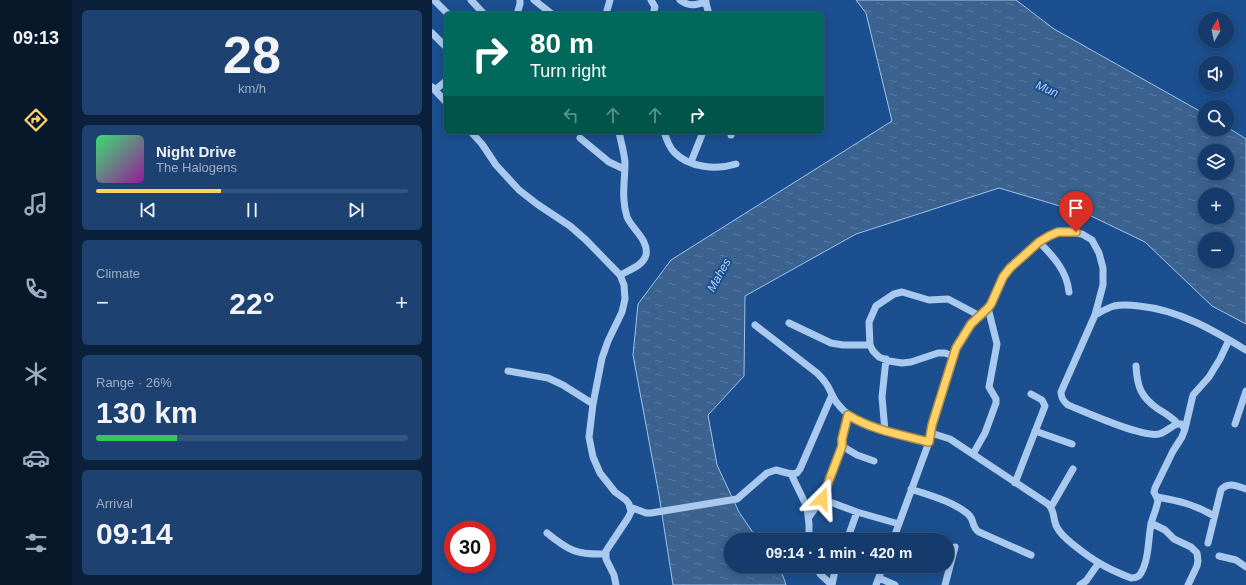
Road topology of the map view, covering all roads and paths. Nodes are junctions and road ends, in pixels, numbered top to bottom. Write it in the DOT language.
graph roads {
  1 [pos="434,0"];
  2 [pos="471,0"];
  3 [pos="520,0"];
  4 [pos="534,0"];
  5 [pos="610,0"];
  6 [pos="651,0"];
  7 [pos="680,0"];
  8 [pos="706,1"];
  9 [pos="446,12"];
  10 [pos="482,12"];
  11 [pos="518,12"];
  12 [pos="549,12"];
  13 [pos="607,12"];
  14 [pos="654,12"];
  15 [pos="709,12"];
  16 [pos="432,33"];
  17 [pos="444,45"];
  18 [pos="444,82"];
  19 [pos="434,89"];
  20 [pos="444,100"];
  21 [pos="473,134"];
  22 [pos="619,134"];
  23 [pos="665,134"];
  24 [pos="702,134"];
  25 [pos="580,138"];
  26 [pos="691,162"];
  27 [pos="736,164"];
  28 [pos="624,170"];
  29 [pos="1039,242"];
  30 [pos="620,275"];
  31 [pos="1069,292"];
  32 [pos="988,308"];
  33 [pos="1095,315"];
  34 [pos="980,316"];
  35 [pos="789,323"];
  36 [pos="755,325"];
  37 [pos="1229,340"];
  38 [pos="870,345"];
  39 [pos="1246,350"];
  40 [pos="953,356"];
  41 [pos="886,359"];
  42 [pos="1136,366"];
  43 [pos="508,371"];
  44 [pos="1246,391"];
  45 [pos="1031,394"];
  46 [pos="832,395"];
  47 [pos="593,404"];
  48 [pos="848,415"];
  49 [pos="1178,424"];
  50 [pos="1235,424"];
  51 [pos="1185,429"];
  52 [pos="885,430"];
  53 [pos="1036,431"];
  54 [pos="931,434"];
  55 [pos="929,442"];
  56 [pos="1072,444"];
  57 [pos="842,446"];
  58 [pos="973,454"];
  59 [pos="874,461"];
  60 [pos="1073,469"];
  61 [pos="791,474"];
  62 [pos="1015,483"];
  63 [pos="911,489"];
  64 [pos="1246,489"];
  65 [pos="1157,497"];
  66 [pos="822,499"];
  67 [pos="630,507"];
  68 [pos="1051,507"];
  69 [pos="857,512"];
  70 [pos="1214,516"];
  71 [pos="809,517"];
  72 [pos="899,524"];
  73 [pos="1151,524"];
  74 [pos="547,533"];
  75 [pos="809,533"];
  76 [pos="850,533"];
  77 [pos="896,533"];
  78 [pos="1208,543"];
  79 [pos="606,554"];
  80 [pos="1032,555"];
  81 [pos="1219,556"];
  82 [pos="1098,564"];
  83 [pos="1246,567"];
  84 [pos="819,573"];
  85 [pos="835,573"];
  86 [pos="948,573"];
  87 [pos="878,582"];
  88 [pos="1131,582"];
  89 [pos="616,585"];
  90 [pos="832,585"];
  91 [pos="895,585"];
  92 [pos="945,585"];
  93 [pos="1080,585"];
  94 [pos="1188,585"];
  1 -- 9 [label="street"];
  2 -- 10 [label="street"];
  3 -- 11 [label="street"];
  4 -- 12 [label="street"];
  5 -- 13 [label="street"];
  6 -- 14 [label="street"];
  7 -- 8 [label="street"];
  8 -- 15 [label="street"];
  16 -- 17 [label="street"];
  18 -- 19 [label="street"];
  19 -- 20 [label="street"];
  21 -- 30 [label="street"];
  22 -- 28 [label="street"];
  23 -- 26 [label="street"];
  24 -- 26 [label="street"];
  25 -- 28 [label="street"];
  26 -- 27 [label="street"];
  28 -- 30 [label="street"];
  29 -- 31 [label="street"];
  29 -- 32 [label="street"];
  29 -- 33 [label="street"];
  30 -- 47 [label="street"];
  32 -- 34 [label="street"];
  32 -- 58 [label="street"];
  33 -- 37 [label="street"];
  33 -- 49 [label="street"];
  34 -- 38 [label="street"];
  34 -- 40 [label="street"];
  35 -- 38 [label="street"];
  36 -- 46 [label="street"];
  37 -- 39 [label="street"];
  37 -- 51 [label="street"];
  38 -- 41 [label="street"];
  40 -- 41 [label="street"];
  40 -- 54 [label="street"];
  41 -- 52 [label="street"];
  42 -- 49 [label="street"];
  43 -- 47 [label="street"];
  44 -- 50 [label="street"];
  45 -- 53 [label="street"];
  46 -- 48 [label="street"];
  46 -- 61 [label="street"];
  47 -- 67 [label="street"];
  48 -- 52 [label="street"];
  48 -- 57 [label="street"];
  49 -- 51 [label="street"];
  51 -- 65 [label="street"];
  52 -- 55 [label="street"];
  53 -- 56 [label="street"];
  53 -- 62 [label="street"];
  54 -- 55 [label="street"];
  54 -- 58 [label="street"];
  55 -- 63 [label="street"];
  57 -- 59 [label="street"];
  57 -- 66 [label="street"];
  58 -- 62 [label="street"];
  60 -- 68 [label="street"];
  61 -- 67 [label="street"];
  61 -- 71 [label="street"];
  62 -- 68 [label="street"];
  63 -- 72 [label="street"];
  63 -- 80 [label="street"];
  64 -- 70 [label="street"];
  65 -- 70 [label="street"];
  65 -- 73 [label="street"];
  66 -- 69 [label="street"];
  66 -- 71 [label="street"];
  67 -- 79 [label="street"];
  68 -- 82 [label="street"];
  69 -- 72 [label="street"];
  69 -- 76 [label="street"];
  70 -- 78 [label="street"];
  71 -- 75 [label="street"];
  72 -- 77 [label="street"];
  73 -- 88 [label="street"];
  73 -- 94 [label="street"];
  74 -- 79 [label="street"];
  79 -- 89 [label="street"];
  81 -- 83 [label="street"];
  82 -- 88 [label="street"];
  82 -- 93 [label="street"];
  84 -- 90 [label="street"];
  85 -- 90 [label="street"];
  86 -- 92 [label="street"];
  87 -- 91 [label="street"];
}
